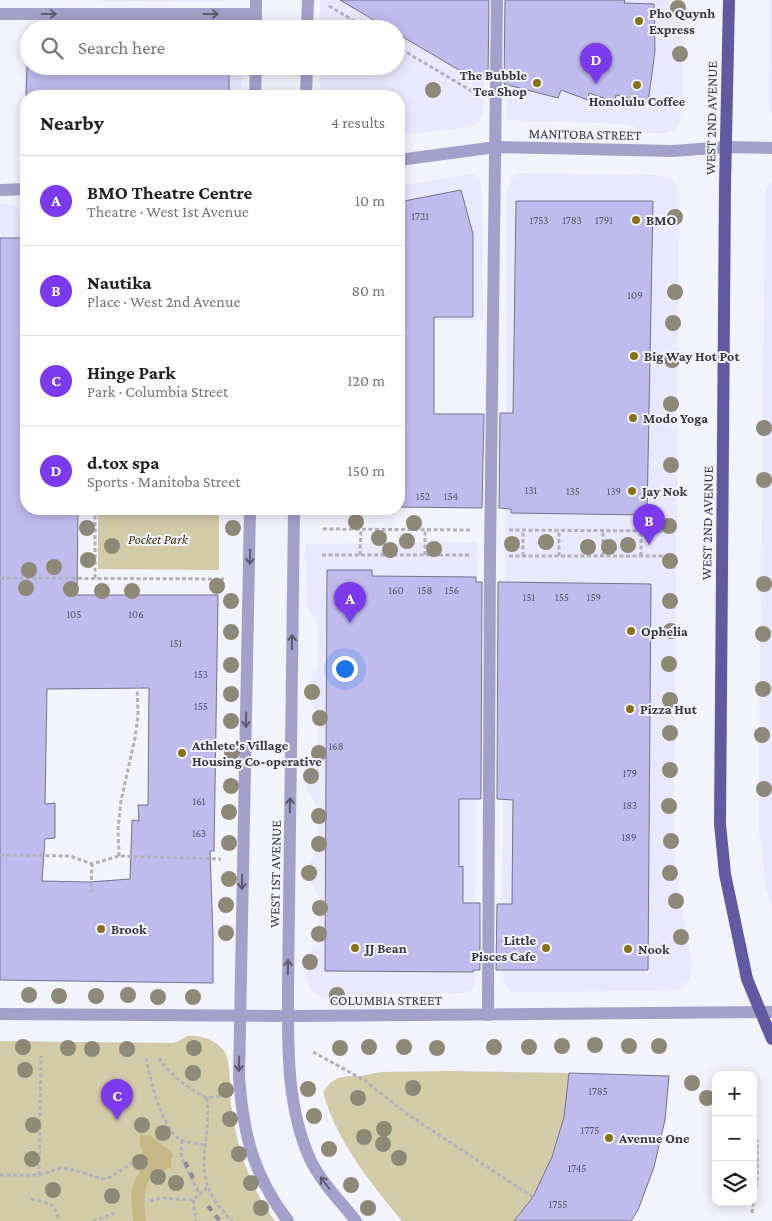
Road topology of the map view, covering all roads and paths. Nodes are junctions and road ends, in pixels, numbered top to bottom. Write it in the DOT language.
graph roads {
  1 [pos="256,0"];
  2 [pos="308,0"];
  3 [pos="497,0"];
  4 [pos="729,0"];
  5 [pos="330,6"];
  6 [pos="0,14"];
  7 [pos="256,14"];
  8 [pos="256,20"];
  9 [pos="307,20"];
  10 [pos="353,20"];
  11 [pos="405,51"];
  12 [pos="256,75"];
  13 [pos="307,75"];
  14 [pos="256,90"];
  15 [pos="306,90"];
  16 [pos="496,113"];
  17 [pos="496,147"];
  18 [pos="726,147"];
  19 [pos="772,148"];
  20 [pos="405,159"];
  21 [pos="20,189"];
  22 [pos="0,190"];
  23 [pos="95,515"];
  24 [pos="250,515"];
  25 [pos="294,515"];
  26 [pos="361,530"];
  27 [pos="425,530"];
  28 [pos="523,530"];
  29 [pos="559,530"];
  30 [pos="602,530"];
  31 [pos="641,531"];
  32 [pos="360,555"];
  33 [pos="425,555"];
  34 [pos="523,556"];
  35 [pos="559,556"];
  36 [pos="602,556"];
  37 [pos="641,556"];
  38 [pos="0,578"];
  39 [pos="95,578"];
  40 [pos="224,579"];
  41 [pos="137,681"];
  42 [pos="0,855"];
  43 [pos="119,856"];
  44 [pos="221,858"];
  45 [pos="92,864"];
  46 [pos="91,893"];
  47 [pos="766,1012"];
  48 [pos="0,1014"];
  49 [pos="488,1015"];
  50 [pos="240,1016"];
  51 [pos="288,1016"];
  52 [pos="772,1039"];
  53 [pos="313,1052"];
  54 [pos="41,1056"];
  55 [pos="146,1058"];
  56 [pos="159,1058"];
  57 [pos="220,1096"];
  58 [pos="207,1098"];
  59 [pos="182,1140"];
  60 [pos="205,1145"];
  61 [pos="757,1161"];
  62 [pos="132,1163"];
  63 [pos="0,1175"];
  64 [pos="39,1175"];
  65 [pos="207,1188"];
  66 [pos="199,1193"];
  67 [pos="534,1197"];
  68 [pos="31,1199"];
  69 [pos="193,1200"];
  70 [pos="150,1201"];
  71 [pos="116,1213"];
  72 [pos="752,1214"];
  73 [pos="59,1221"];
  74 [pos="93,1221"];
  75 [pos="196,1221"];
  76 [pos="232,1221"];
  77 [pos="288,1221"];
  78 [pos="356,1221"];
  1 -- 7 [label="street"];
  2 -- 9 [label="street"];
  3 -- 16 [label="street"];
  4 -- 18 [label="main road, WEST 2ND AVENUE"];
  5 -- 10 [label="path"];
  6 -- 7 [label="street, one-way"];
  7 -- 8 [label="street"];
  11 -- 16 [label="path"];
  12 -- 14 [label="street"];
  13 -- 15 [label="street"];
  16 -- 17 [label="street"];
  17 -- 18 [label="street, MANITOBA STREET"];
  17 -- 20 [label="street, MANITOBA STREET"];
  17 -- 49 [label="street"];
  18 -- 19 [label="street, MANITOBA STREET"];
  18 -- 47 [label="main road, WEST 2ND AVENUE"];
  21 -- 22 [label="street"];
  23 -- 39 [label="path"];
  24 -- 50 [label="street, one-way"];
  51 -- 25 [label="street, WEST 1ST AVENUE, one-way"];
  26 -- 32 [label="path"];
  27 -- 33 [label="path"];
  28 -- 34 [label="path"];
  29 -- 35 [label="path"];
  30 -- 36 [label="path"];
  31 -- 37 [label="path"];
  38 -- 39 [label="path"];
  39 -- 40 [label="path"];
  41 -- 43 [label="path"];
  42 -- 45 [label="path"];
  43 -- 44 [label="path"];
  43 -- 45 [label="path"];
  45 -- 46 [label="path"];
  47 -- 49 [label="street, COLUMBIA STREET"];
  47 -- 52 [label="main road, WEST 2ND AVENUE"];
  48 -- 50 [label="street, COLUMBIA STREET"];
  49 -- 51 [label="street, COLUMBIA STREET"];
  50 -- 51 [label="street, COLUMBIA STREET"];
  50 -- 77 [label="street, one-way"];
  78 -- 51 [label="street, WEST 1ST AVENUE, one-way"];
  53 -- 67 [label="path"];
  54 -- 64 [label="path"];
  55 -- 59 [label="path"];
  56 -- 58 [label="path"];
  57 -- 58 [label="path"];
  58 -- 60 [label="path"];
  59 -- 60 [label="path"];
  59 -- 66 [label="path"];
  60 -- 65 [label="path"];
  61 -- 72 [label="path"];
  62 -- 64 [label="path"];
  63 -- 64 [label="path"];
  65 -- 66 [label="path"];
  65 -- 76 [label="path"];
  66 -- 69 [label="path"];
  68 -- 73 [label="path"];
  69 -- 70 [label="path"];
  69 -- 75 [label="path"];
  71 -- 74 [label="path"];
}
